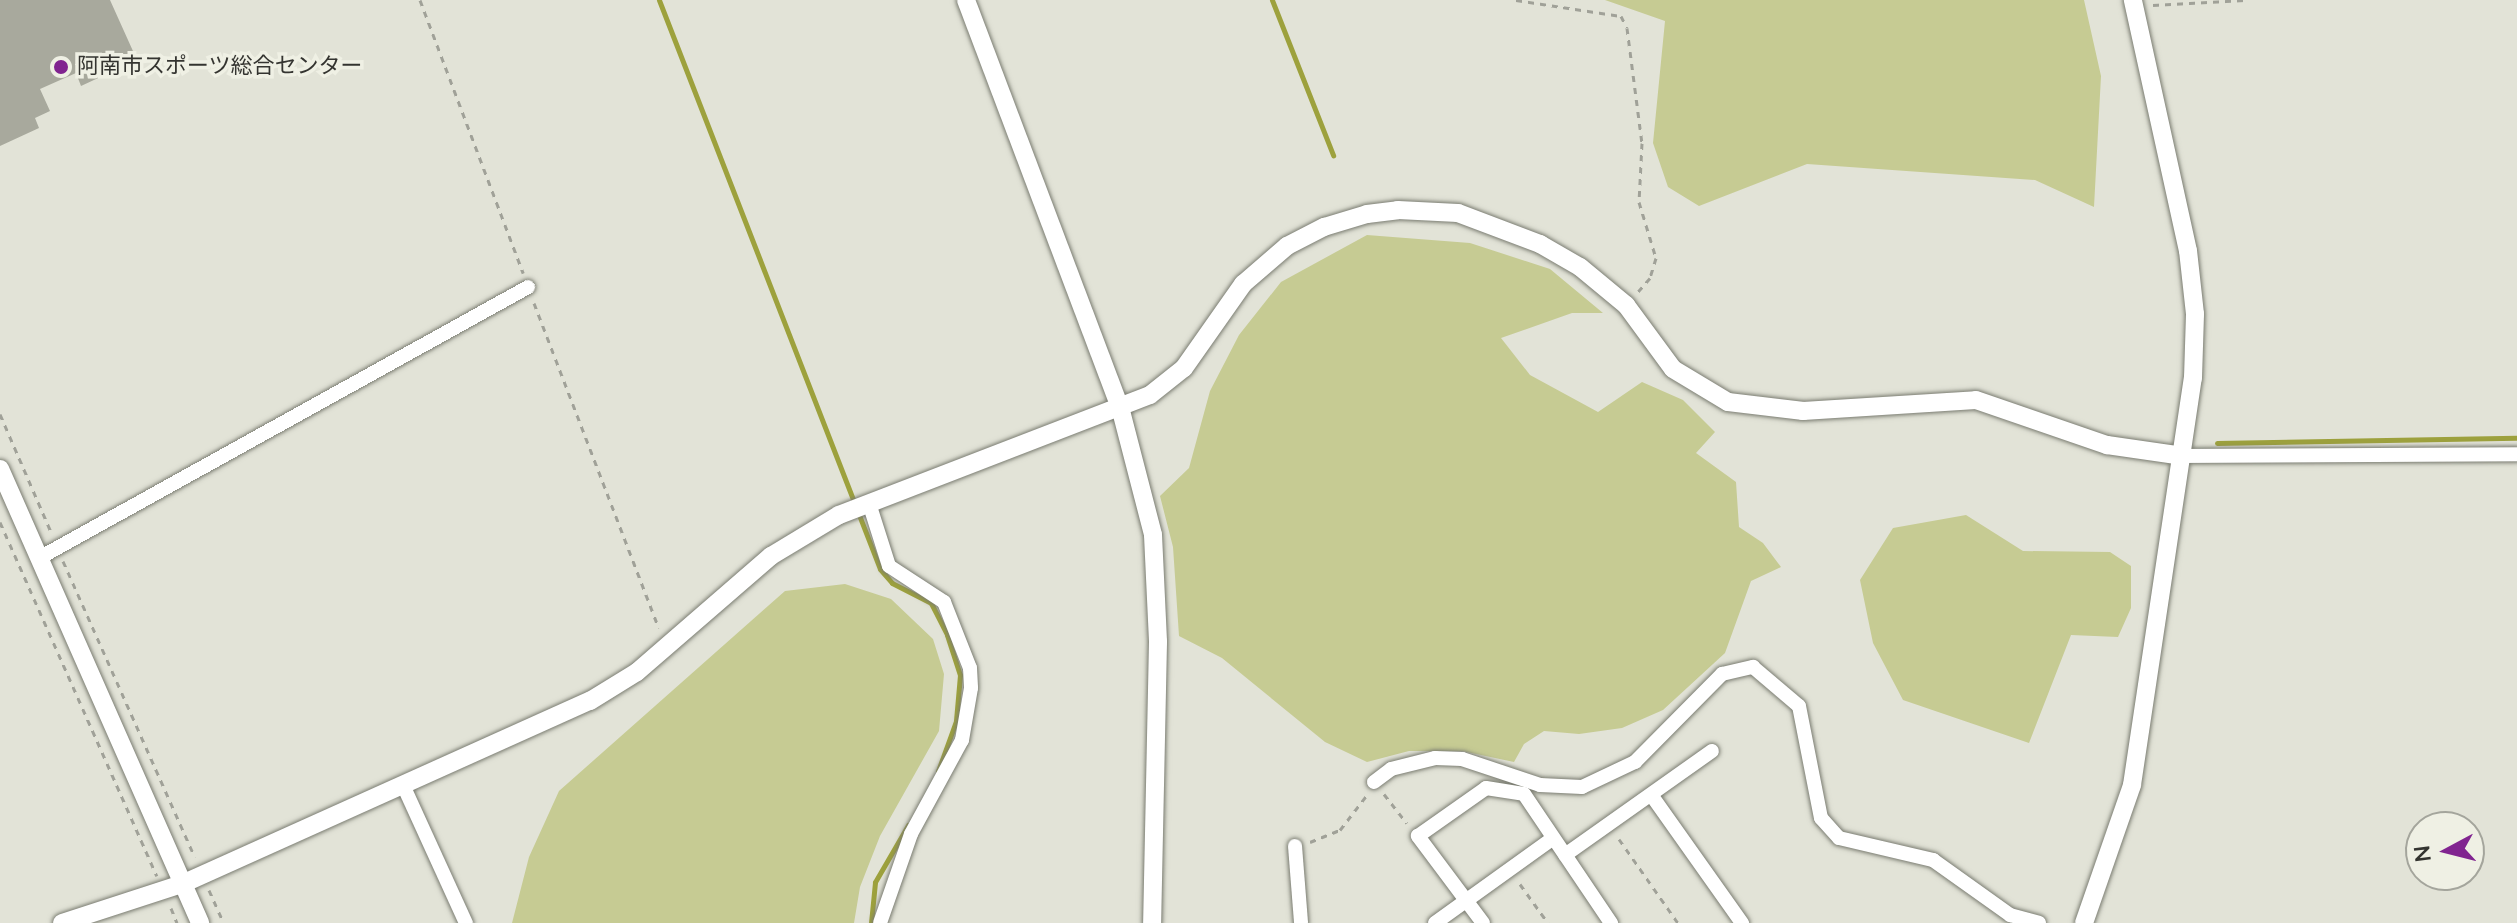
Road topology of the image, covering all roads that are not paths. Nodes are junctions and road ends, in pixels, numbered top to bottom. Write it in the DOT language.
graph roads {
  1 [pos="966,0"];
  2 [pos="2133,3"];
  3 [pos="528,287"];
  4 [pos="1120,407"];
  5 [pos="2517,454"];
  6 [pos="2183,456"];
  7 [pos="0,469"];
  8 [pos="860,507"];
  9 [pos="39,558"];
  10 [pos="1712,751"];
  11 [pos="1374,782"];
  12 [pos="403,785"];
  13 [pos="1652,796"];
  14 [pos="1552,839"];
  15 [pos="1295,846"];
  16 [pos="1565,855"];
  17 [pos="182,884"];
  18 [pos="1467,900"];
  19 [pos="62,923"];
  20 [pos="200,923"];
  21 [pos="466,923"];
  22 [pos="880,923"];
  23 [pos="1152,923"];
  24 [pos="1301,923"];
  25 [pos="1435,923"];
  26 [pos="1483,923"];
  27 [pos="1611,923"];
  28 [pos="1742,923"];
  29 [pos="2039,923"];
  30 [pos="2084,923"];
  1 -- 4 [label="street"];
  2 -- 6 [label="street"];
  3 -- 9 [label="street"];
  4 -- 6 [label="street"];
  4 -- 8 [label="street"];
  4 -- 23 [label="street"];
  5 -- 6 [label="street"];
  6 -- 30 [label="street"];
  7 -- 9 [label="street"];
  8 -- 12 [label="street"];
  8 -- 22 [label="street"];
  9 -- 17 [label="street"];
  10 -- 13 [label="street"];
  11 -- 29 [label="street"];
  12 -- 17 [label="street"];
  12 -- 21 [label="street"];
  13 -- 16 [label="street"];
  13 -- 28 [label="street"];
  14 -- 16 [label="street"];
  14 -- 18 [label="street"];
  14 -- 18 [label="street"];
  15 -- 24 [label="street"];
  16 -- 27 [label="street"];
  17 -- 19 [label="street"];
  17 -- 20 [label="street"];
  18 -- 25 [label="street"];
  18 -- 26 [label="street"];
}
